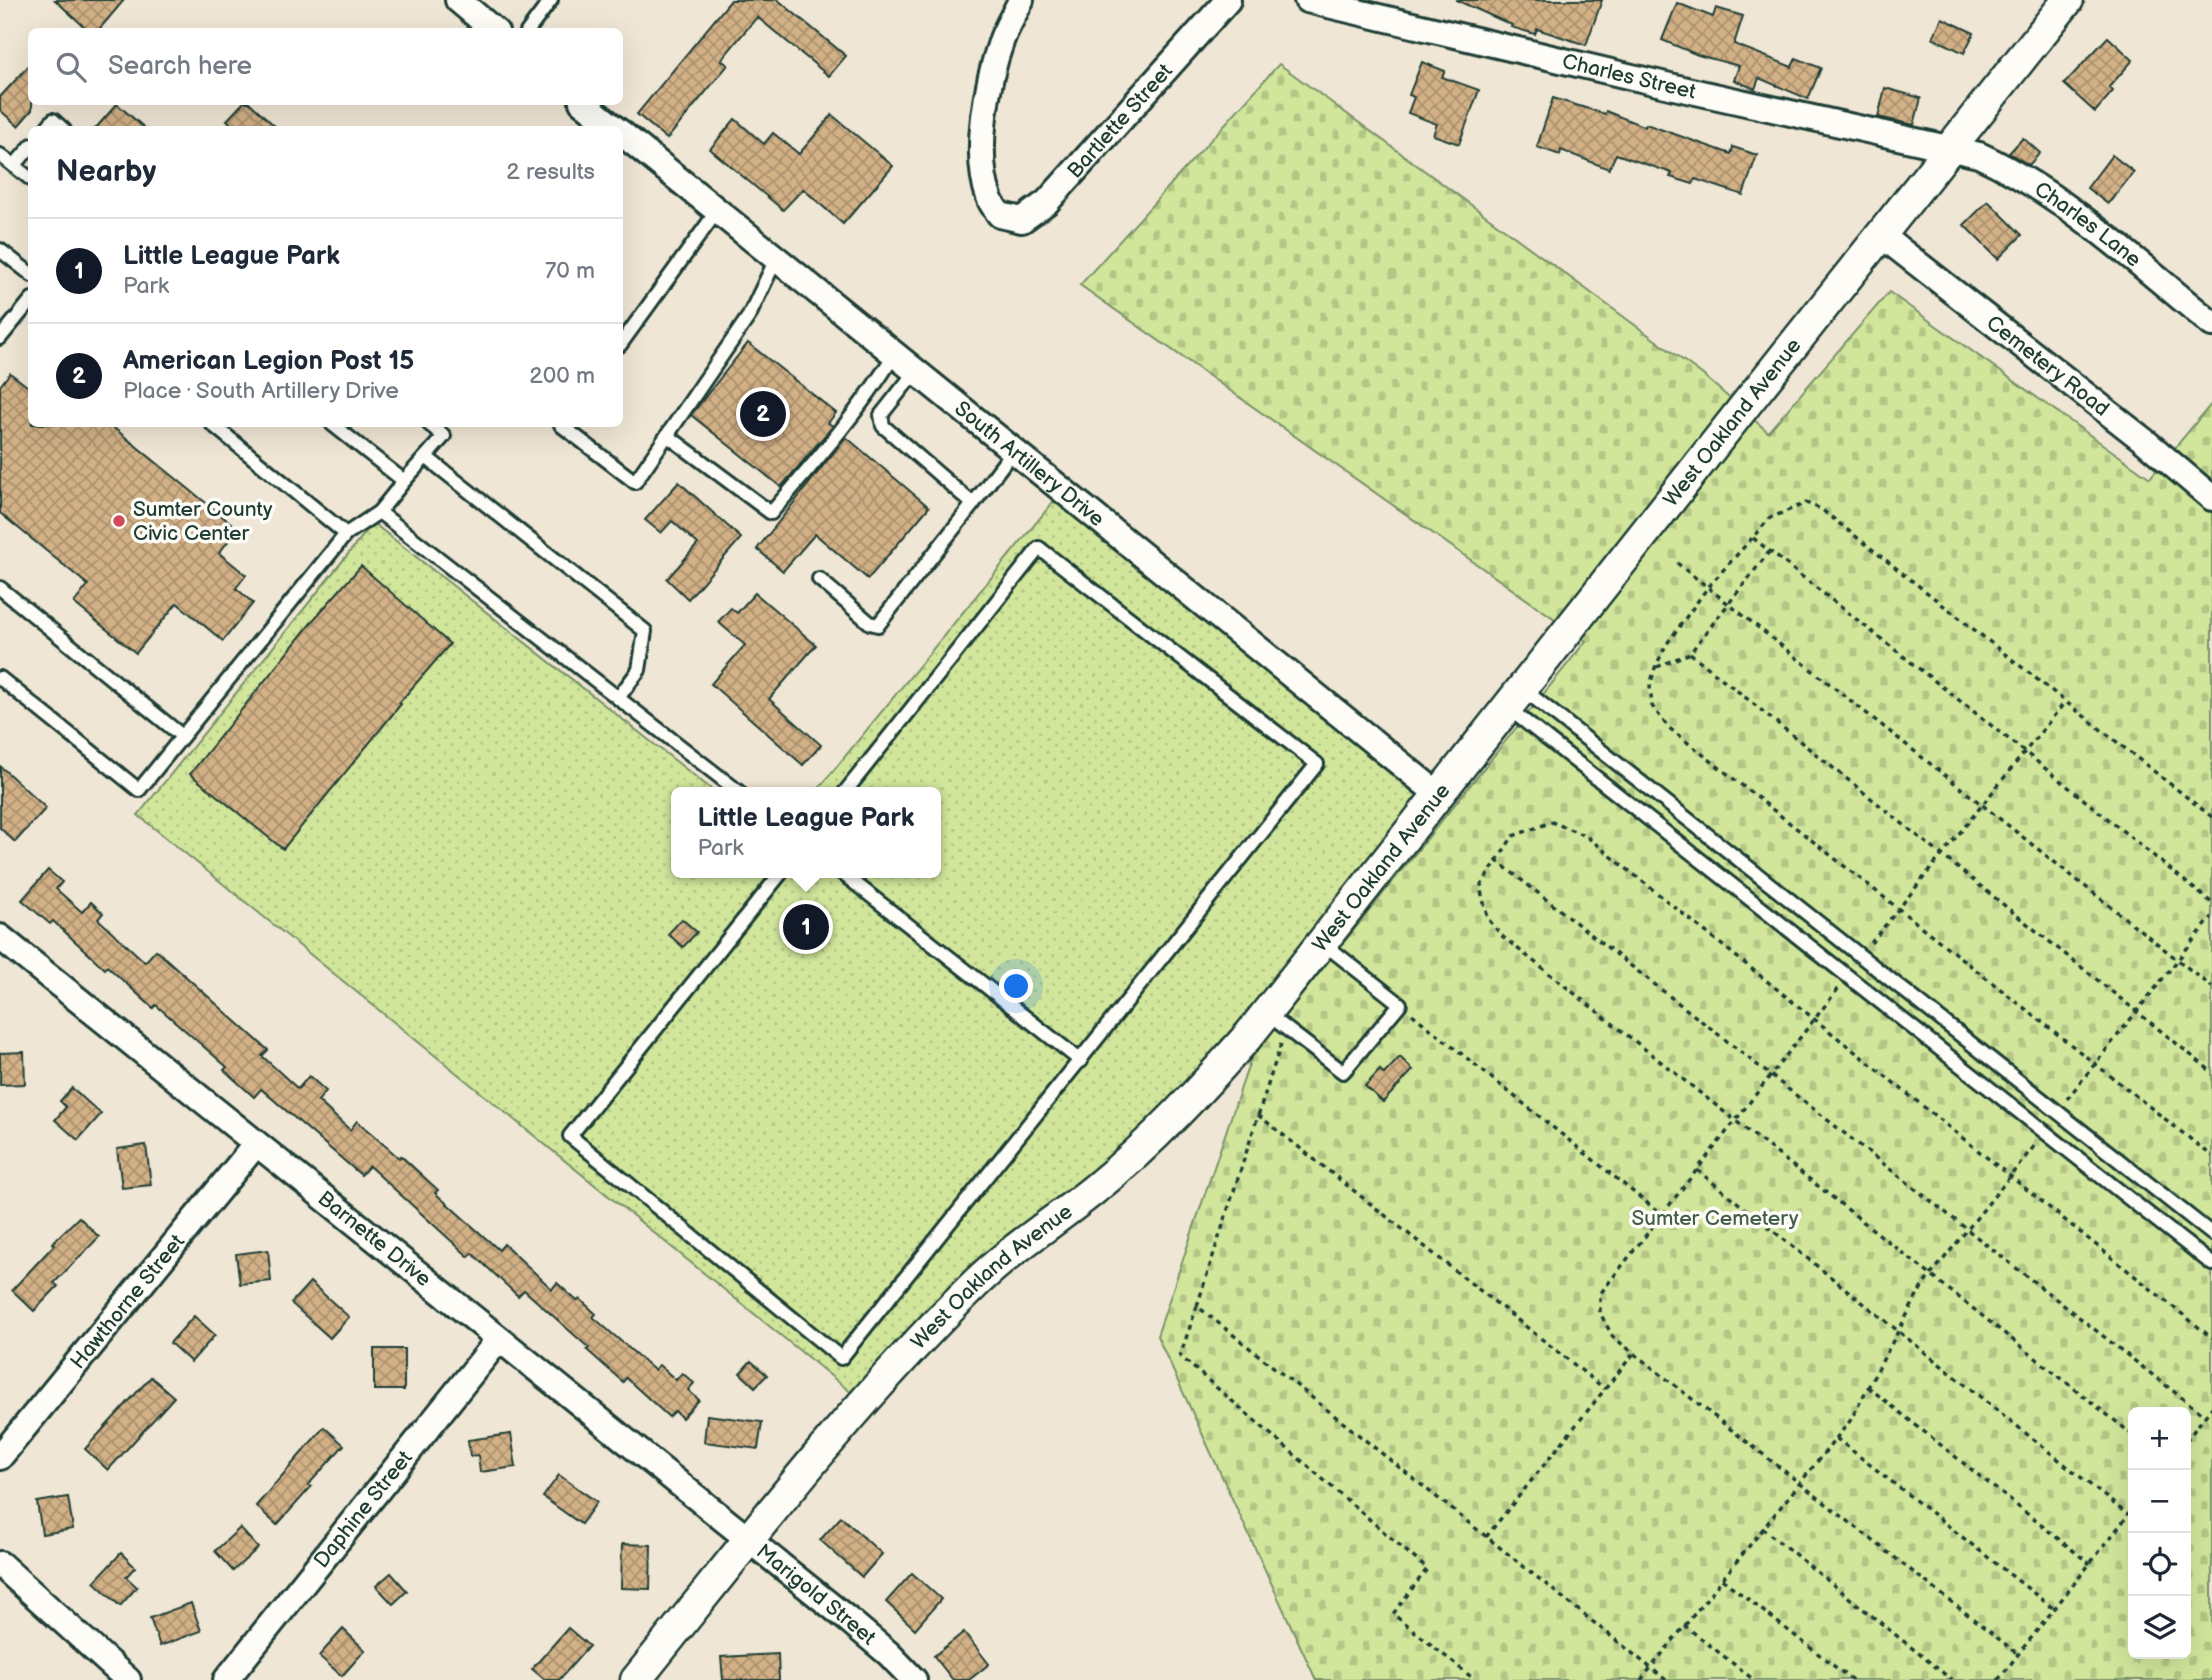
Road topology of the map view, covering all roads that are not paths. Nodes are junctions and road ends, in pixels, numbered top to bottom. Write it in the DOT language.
graph roads {
  1 [pos="458,0"];
  2 [pos="551,0"];
  3 [pos="1021,0"];
  4 [pos="1228,0"];
  5 [pos="1307,0"];
  6 [pos="2068,0"];
  7 [pos="491,28"];
  8 [pos="530,28"];
  9 [pos="586,105"];
  10 [pos="612,126"];
  11 [pos="623,135"];
  12 [pos="1951,148"];
  13 [pos="28,150"];
  14 [pos="0,155"];
  15 [pos="14,166"];
  16 [pos="28,177"];
  17 [pos="717,211"];
  18 [pos="1881,235"];
  19 [pos="0,250"];
  20 [pos="776,259"];
  21 [pos="28,272"];
  22 [pos="28,304"];
  23 [pos="2212,324"];
  24 [pos="0,338"];
  25 [pos="623,341"];
  26 [pos="894,355"];
  27 [pos="915,372"];
  28 [pos="216,427"];
  29 [pos="336,427"];
  30 [pos="433,427"];
  31 [pos="563,427"];
  32 [pos="668,436"];
  33 [pos="1013,452"];
  34 [pos="426,457"];
  35 [pos="404,481"];
  36 [pos="2212,498"];
  37 [pos="973,504"];
  38 [pos="379,512"];
  39 [pos="346,534"];
  40 [pos="819,579"];
  41 [pos="0,588"];
  42 [pos="0,678"];
  43 [pos="618,698"];
  44 [pos="1515,698"];
  45 [pos="182,736"];
  46 [pos="733,787"];
  47 [pos="849,787"];
  48 [pos="1439,794"];
  49 [pos="776,878"];
  50 [pos="848,878"];
  51 [pos="1322,942"];
  52 [pos="5,950"];
  53 [pos="1277,1022"];
  54 [pos="1081,1061"];
  55 [pos="256,1144"];
  56 [pos="2212,1234"];
  57 [pos="2212,1264"];
  58 [pos="499,1339"];
  59 [pos="0,1457"];
  60 [pos="749,1540"];
  61 [pos="0,1564"];
  62 [pos="128,1680"];
  63 [pos="226,1680"];
  64 [pos="636,1680"];
  65 [pos="914,1680"];
  1 -- 7 [label="street"];
  2 -- 8 [label="lane"];
  3 -- 4 [label="street, Bartlette Street"];
  5 -- 12 [label="street, Charles Street"];
  6 -- 12 [label="street, West Oakland Avenue"];
  9 -- 10 [label="street, South Artillery Drive"];
  11 -- 17 [label="street, South Artillery Drive"];
  12 -- 18 [label="street, West Oakland Avenue"];
  12 -- 23 [label="street, Charles Lane"];
  13 -- 15 [label="lane"];
  14 -- 15 [label="lane"];
  15 -- 16 [label="lane"];
  17 -- 20 [label="street, South Artillery Drive"];
  17 -- 25 [label="lane"];
  18 -- 36 [label="street, Cemetery Road"];
  18 -- 44 [label="street, West Oakland Avenue"];
  19 -- 21 [label="lane"];
  20 -- 26 [label="street, South Artillery Drive"];
  20 -- 32 [label="lane"];
  22 -- 24 [label="lane"];
  26 -- 27 [label="street, South Artillery Drive"];
  26 -- 32 [label="lane"];
  27 -- 33 [label="street, South Artillery Drive"];
  27 -- 37 [label="lane"];
  28 -- 39 [label="lane"];
  29 -- 35 [label="lane"];
  30 -- 34 [label="lane"];
  31 -- 32 [label="lane"];
  33 -- 37 [label="lane"];
  33 -- 48 [label="street, South Artillery Drive"];
  34 -- 35 [label="lane"];
  34 -- 43 [label="lane"];
  35 -- 38 [label="lane"];
  37 -- 40 [label="lane"];
  38 -- 39 [label="lane"];
  38 -- 43 [label="lane"];
  39 -- 45 [label="lane"];
  41 -- 45 [label="lane"];
  42 -- 45 [label="lane"];
  43 -- 46 [label="lane"];
  44 -- 48 [label="street, West Oakland Avenue"];
  44 -- 56 [label="lane"];
  44 -- 57 [label="lane"];
  47 -- 54 [label="lane"];
  48 -- 51 [label="street, West Oakland Avenue"];
  49 -- 54 [label="lane"];
  50 -- 54 [label="lane"];
  51 -- 53 [label="street, West Oakland Avenue"];
  51 -- 53 [label="lane"];
  52 -- 55 [label="street, Barnette Drive"];
  53 -- 60 [label="street, West Oakland Avenue"];
  55 -- 58 [label="street, Barnette Drive"];
  55 -- 59 [label="street, Hawthorne Street"];
  58 -- 60 [label="street, Barnette Drive"];
  58 -- 63 [label="street, Daphine Street"];
  60 -- 64 [label="street, West Oakland Avenue"];
  60 -- 65 [label="street, Marigold Street"];
  61 -- 62 [label="street"];
}
